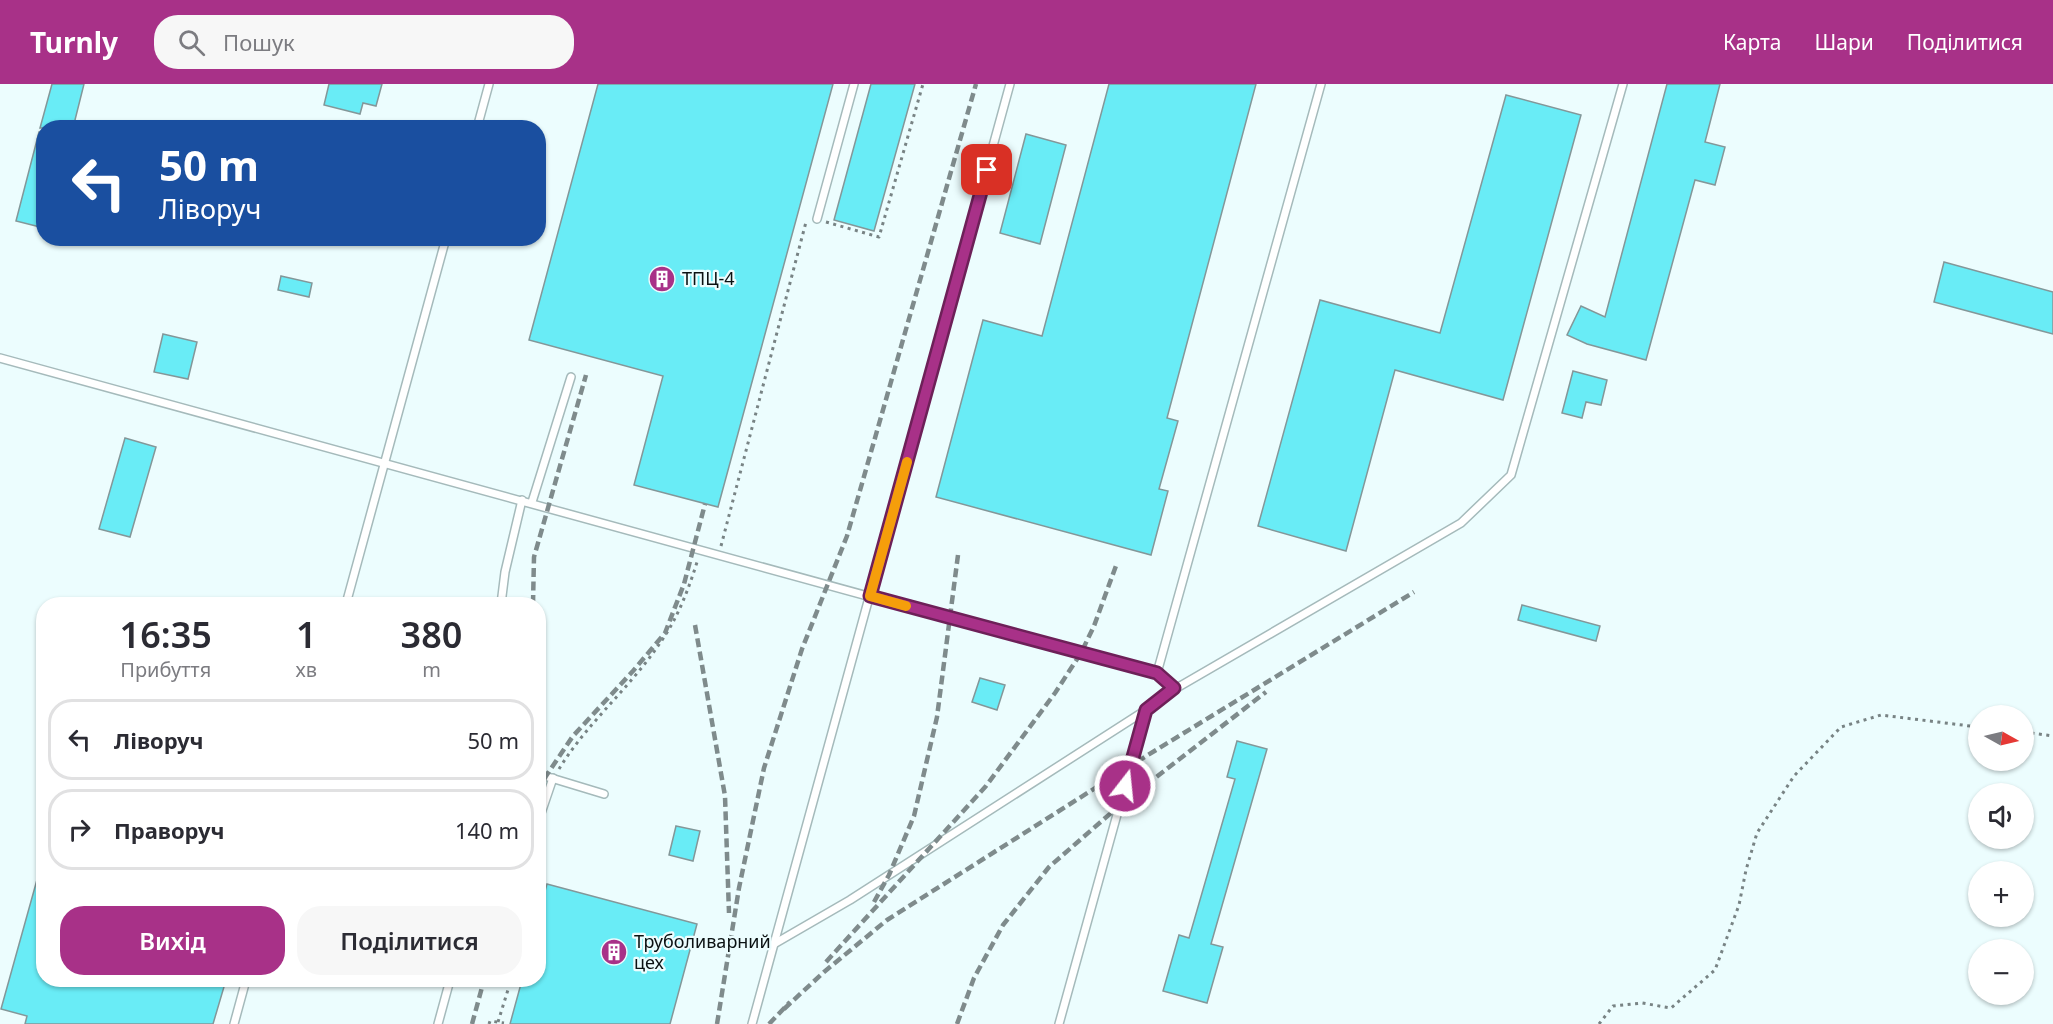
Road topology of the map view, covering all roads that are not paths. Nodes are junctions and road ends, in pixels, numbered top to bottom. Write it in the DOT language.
graph roads {
  1 [pos="489,84"];
  2 [pos="854,84"];
  3 [pos="1010,84"];
  4 [pos="1321,84"];
  5 [pos="1623,84"];
  6 [pos="479,120"];
  7 [pos="817,219"];
  8 [pos="444,246"];
  9 [pos="0,358"];
  10 [pos="571,377"];
  11 [pos="384,462"];
  12 [pos="522,500"];
  13 [pos="532,502"];
  14 [pos="870,596"];
  15 [pos="348,597"];
  16 [pos="502,597"];
  17 [pos="1157,673"];
  18 [pos="1174,688"];
  19 [pos="1146,710"];
  20 [pos="546,776"];
  21 [pos="553,778"];
  22 [pos="604,794"];
  23 [pos="546,799"];
  24 [pos="774,944"];
  25 [pos="244,987"];
  26 [pos="448,987"];
  27 [pos="234,1024"];
  28 [pos="438,1024"];
  29 [pos="752,1024"];
  30 [pos="1059,1024"];
  1 -- 6 [label="lane"];
  2 -- 7 [label="lane"];
  3 -- 14 [label="lane"];
  4 -- 17 [label="lane"];
  5 -- 18 [label="lane"];
  8 -- 11 [label="lane"];
  9 -- 11 [label="lane"];
  10 -- 13 [label="lane"];
  11 -- 12 [label="lane"];
  11 -- 15 [label="lane"];
  12 -- 13 [label="lane"];
  12 -- 16 [label="lane"];
  13 -- 14 [label="lane"];
  14 -- 17 [label="lane"];
  14 -- 24 [label="lane"];
  17 -- 18 [label="lane"];
  18 -- 19 [label="lane"];
  19 -- 24 [label="lane"];
  19 -- 30 [label="lane"];
  20 -- 21 [label="lane"];
  21 -- 22 [label="lane"];
  21 -- 23 [label="lane"];
  24 -- 29 [label="lane"];
  25 -- 27 [label="lane"];
  26 -- 28 [label="lane"];
}
